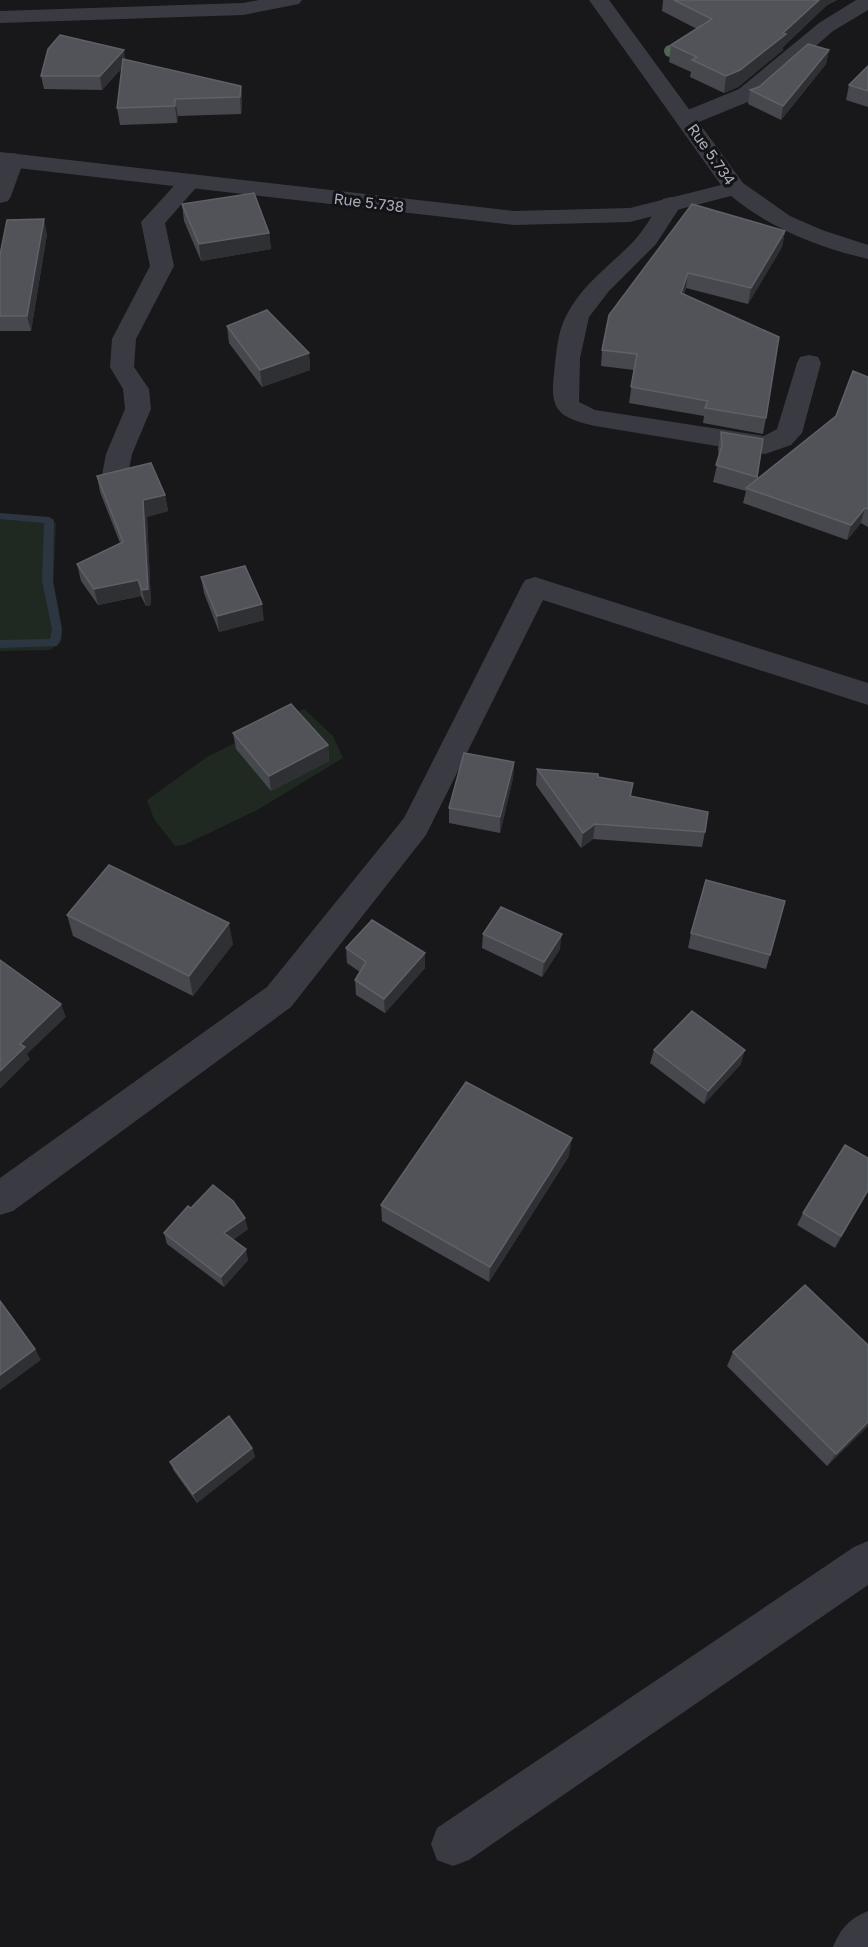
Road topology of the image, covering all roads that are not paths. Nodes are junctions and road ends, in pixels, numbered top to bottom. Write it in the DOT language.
graph roads {
  1 [pos="292,0"];
  2 [pos="599,0"];
  3 [pos="868,1"];
  4 [pos="0,17"];
  5 [pos="686,119"];
  6 [pos="6,159"];
  7 [pos="190,182"];
  8 [pos="735,188"];
  9 [pos="0,196"];
  10 [pos="671,204"];
  11 [pos="868,252"];
  12 [pos="809,363"];
  13 [pos="115,475"];
  14 [pos="868,694"];
  15 [pos="0,1199"];
  16 [pos="868,1561"];
  17 [pos="453,1844"];
  18 [pos="868,1934"];
  19 [pos="856,1947"];
  1 -- 4 [label="street"];
  2 -- 5 [label="street, Rue 5.734"];
  3 -- 5 [label="street"];
  5 -- 8 [label="street, Rue 5.734"];
  6 -- 7 [label="street, Rue 5.738"];
  6 -- 9 [label="street"];
  7 -- 10 [label="street, Rue 5.738"];
  7 -- 13 [label="street"];
  8 -- 10 [label="street, Rue 5.738"];
  8 -- 11 [label="street, Rue 5.734"];
  10 -- 12 [label="street"];
  14 -- 15 [label="street"];
  16 -- 17 [label="street"];
  18 -- 19 [label="street"];
}
